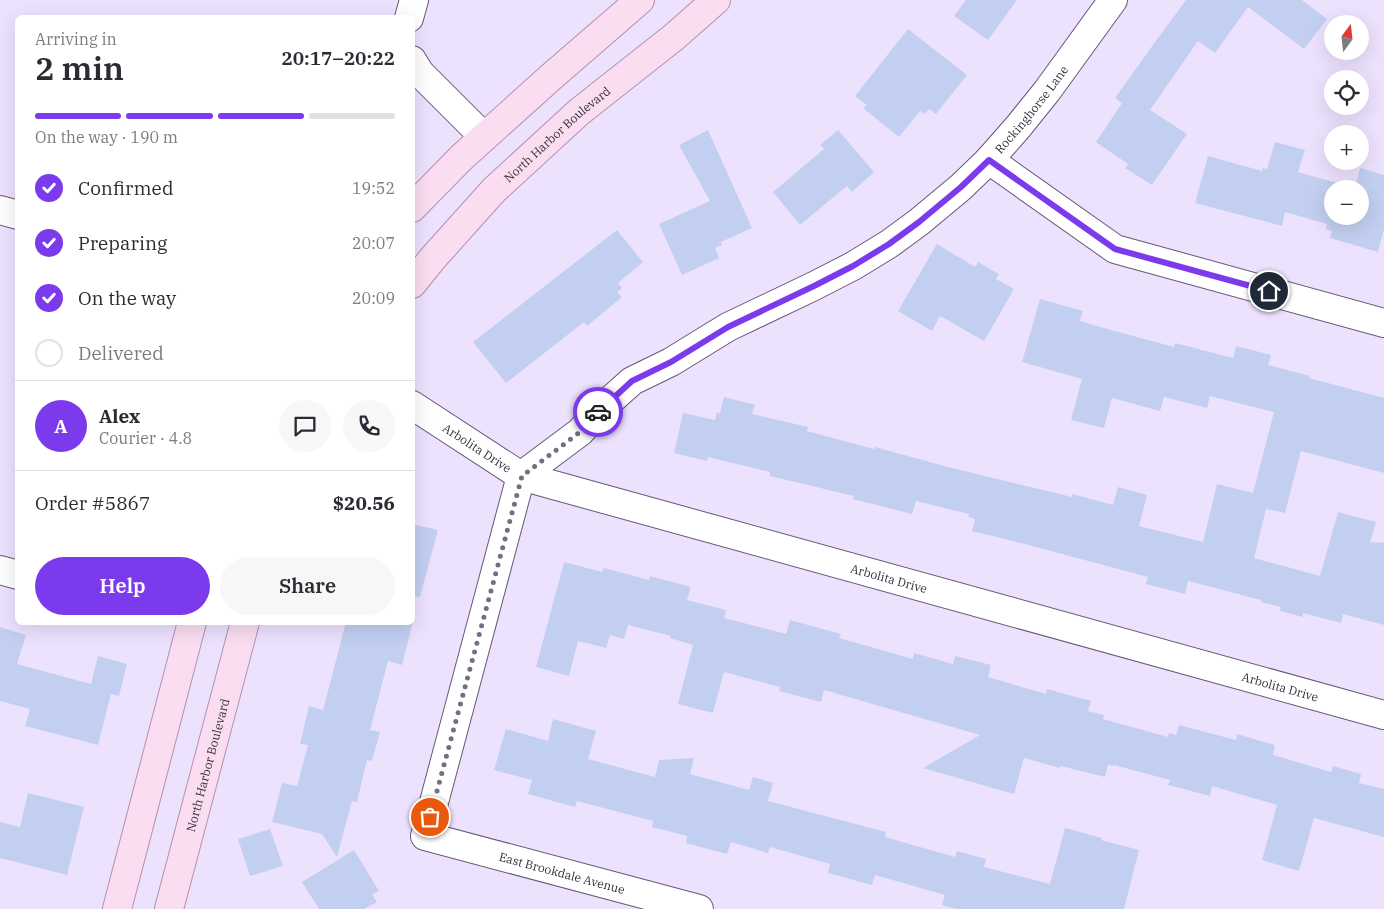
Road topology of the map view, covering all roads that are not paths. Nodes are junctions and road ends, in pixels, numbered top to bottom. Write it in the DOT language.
graph roads {
  1 [pos="414,0"];
  2 [pos="640,0"];
  3 [pos="716,0"];
  4 [pos="1113,0"];
  5 [pos="410,15"];
  6 [pos="415,65"];
  7 [pos="484,137"];
  8 [pos="989,160"];
  9 [pos="415,205"];
  10 [pos="0,210"];
  11 [pos="15,214"];
  12 [pos="415,280"];
  13 [pos="1384,323"];
  14 [pos="415,407"];
  15 [pos="522,476"];
  16 [pos="0,570"];
  17 [pos="15,574"];
  18 [pos="191,625"];
  19 [pos="244,625"];
  20 [pos="1384,715"];
  21 [pos="117,909"];
  22 [pos="169,909"];
  23 [pos="699,909"];
  1 -- 5 [label="street"];
  2 -- 7 [label="main road"];
  3 -- 12 [label="main road, North Harbor Boulevard"];
  4 -- 8 [label="street, Rockinghorse Lane"];
  6 -- 7 [label="street"];
  7 -- 9 [label="main road"];
  8 -- 13 [label="street"];
  8 -- 15 [label="street, Rockinghorse Lane"];
  10 -- 11 [label="street"];
  14 -- 15 [label="street, Arbolita Drive"];
  15 -- 20 [label="street, Arbolita Drive"];
  15 -- 23 [label="street, East Brookdale Avenue"];
  16 -- 17 [label="street"];
  18 -- 21 [label="main road"];
  19 -- 22 [label="main road, North Harbor Boulevard"];
}
